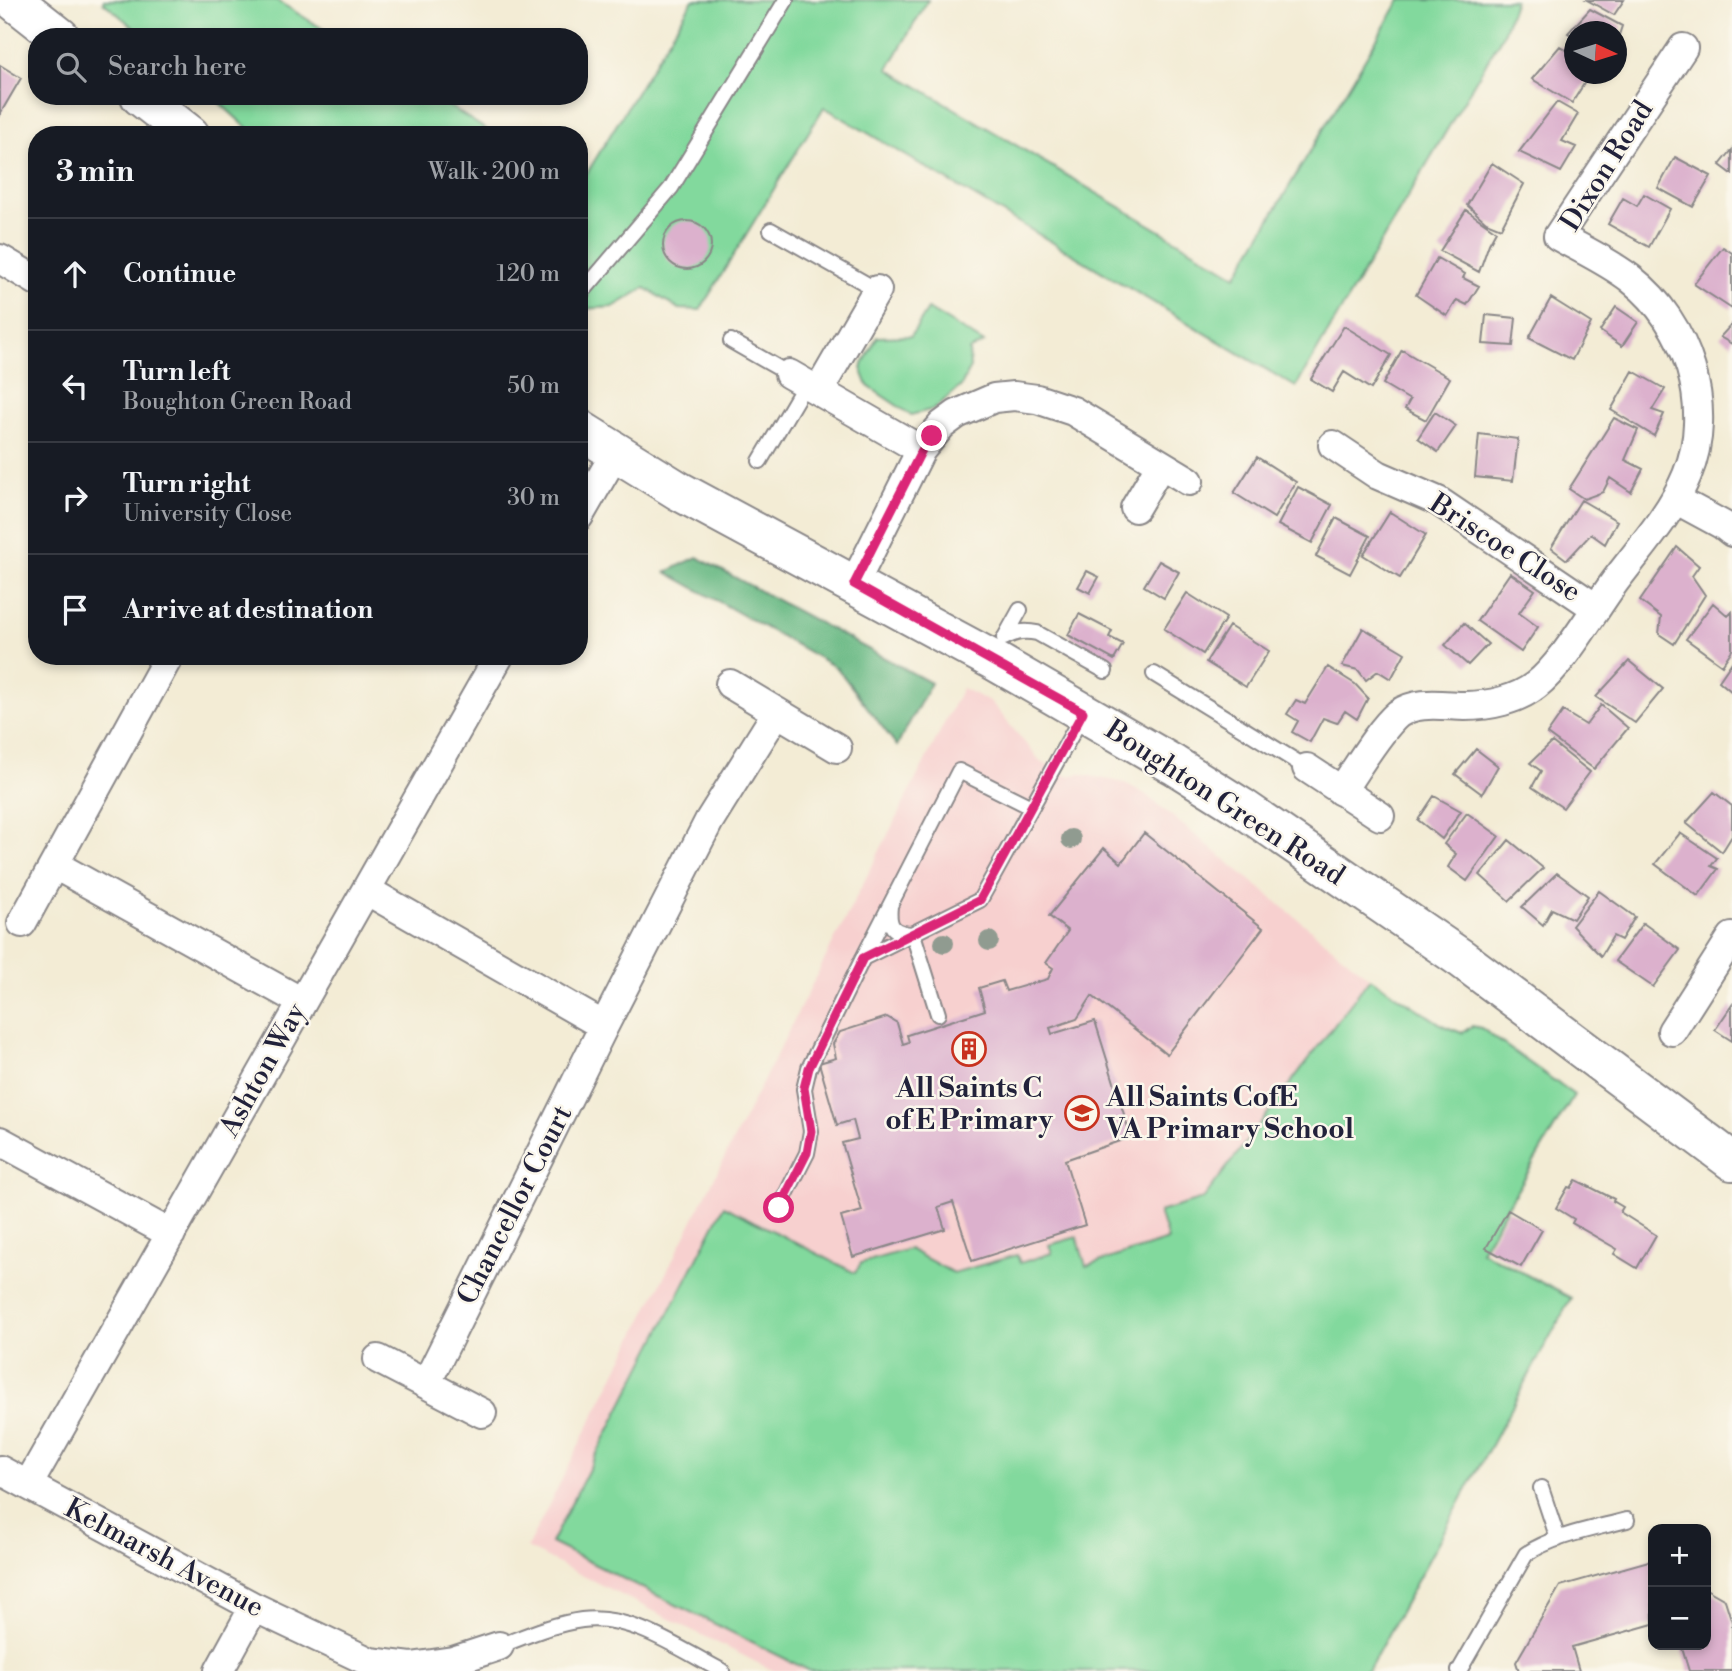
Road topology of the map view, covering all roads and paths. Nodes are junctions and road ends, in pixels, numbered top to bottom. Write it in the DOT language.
graph roads {
  1 [pos="786,0"];
  2 [pos="1683,48"];
  3 [pos="151,105"];
  4 [pos="178,126"];
  5 [pos="771,230"];
  6 [pos="0,259"];
  7 [pos="28,276"];
  8 [pos="588,285"];
  9 [pos="877,290"];
  10 [pos="731,341"];
  11 [pos="804,382"];
  12 [pos="588,435"];
  13 [pos="1333,445"];
  14 [pos="922,450"];
  15 [pos="616,452"];
  16 [pos="760,461"];
  17 [pos="1161,464"];
  18 [pos="1189,481"];
  19 [pos="1675,499"];
  20 [pos="588,500"];
  21 [pos="1135,508"];
  22 [pos="1732,532"];
  23 [pos="854,584"];
  24 [pos="1595,608"];
  25 [pos="1020,610"];
  26 [pos="999,649"];
  27 [pos="164,665"];
  28 [pos="494,665"];
  29 [pos="1105,671"];
  30 [pos="1154,674"];
  31 [pos="730,684"];
  32 [pos="777,712"];
  33 [pos="1083,712"];
  34 [pos="837,748"];
  35 [pos="1307,768"];
  36 [pos="1341,791"];
  37 [pos="1031,807"];
  38 [pos="1380,816"];
  39 [pos="55,865"];
  40 [pos="366,891"];
  41 [pos="890,905"];
  42 [pos="22,923"];
  43 [pos="913,933"];
  44 [pos="1732,937"];
  45 [pos="863,958"];
  46 [pos="302,1002"];
  47 [pos="938,1014"];
  48 [pos="604,1026"];
  49 [pos="1672,1031"];
  50 [pos="0,1141"];
  51 [pos="1732,1161"];
  52 [pos="779,1208"];
  53 [pos="171,1234"];
  54 [pos="378,1359"];
  55 [pos="426,1384"];
  56 [pos="482,1413"];
  57 [pos="0,1470"];
  58 [pos="28,1485"];
  59 [pos="1541,1488"];
  60 [pos="1627,1520"];
  61 [pos="1558,1539"];
  62 [pos="254,1607"];
  63 [pos="499,1646"];
  64 [pos="219,1671"];
  65 [pos="722,1671"];
  66 [pos="1459,1671"];
  1 -- 8 [label="lane"];
  2 -- 19 [label="street, Dixon Road"];
  3 -- 4 [label="street"];
  5 -- 9 [label="lane"];
  6 -- 7 [label="street"];
  9 -- 11 [label="street"];
  10 -- 11 [label="lane"];
  11 -- 14 [label="street"];
  11 -- 16 [label="lane"];
  12 -- 15 [label="street, Boughton Green Road"];
  13 -- 24 [label="street, Briscoe Close"];
  14 -- 17 [label="street"];
  14 -- 23 [label="street"];
  15 -- 20 [label="street"];
  15 -- 23 [label="street, Boughton Green Road"];
  17 -- 18 [label="street"];
  17 -- 21 [label="street"];
  19 -- 22 [label="street"];
  19 -- 24 [label="street, Briscoe Close"];
  23 -- 26 [label="street, Boughton Green Road"];
  24 -- 36 [label="street"];
  25 -- 26 [label="lane"];
  26 -- 29 [label="lane"];
  26 -- 33 [label="street, Boughton Green Road"];
  27 -- 39 [label="street"];
  28 -- 40 [label="street, Ashton Way"];
  30 -- 35 [label="lane"];
  31 -- 32 [label="street"];
  32 -- 34 [label="street"];
  32 -- 48 [label="street, Chancellor Court"];
  33 -- 37 [label="lane"];
  33 -- 51 [label="street, Boughton Green Road"];
  35 -- 36 [label="street"];
  36 -- 38 [label="street"];
  37 -- 41 [label="lane"];
  37 -- 43 [label="lane"];
  39 -- 42 [label="street"];
  39 -- 46 [label="street"];
  40 -- 46 [label="street, Ashton Way"];
  40 -- 48 [label="street"];
  41 -- 43 [label="lane"];
  41 -- 45 [label="lane"];
  43 -- 45 [label="lane"];
  43 -- 47 [label="lane"];
  44 -- 49 [label="street"];
  45 -- 52 [label="lane"];
  46 -- 53 [label="street, Ashton Way"];
  48 -- 55 [label="street, Chancellor Court"];
  50 -- 53 [label="street"];
  53 -- 58 [label="street, Ashton Way"];
  54 -- 55 [label="street"];
  55 -- 56 [label="street"];
  57 -- 58 [label="street, Kelmarsh Avenue"];
  58 -- 62 [label="street, Kelmarsh Avenue"];
  59 -- 61 [label="lane"];
  60 -- 61 [label="lane"];
  61 -- 66 [label="lane"];
  62 -- 63 [label="street, Kelmarsh Avenue"];
  62 -- 64 [label="street"];
  63 -- 65 [label="lane"];
}
